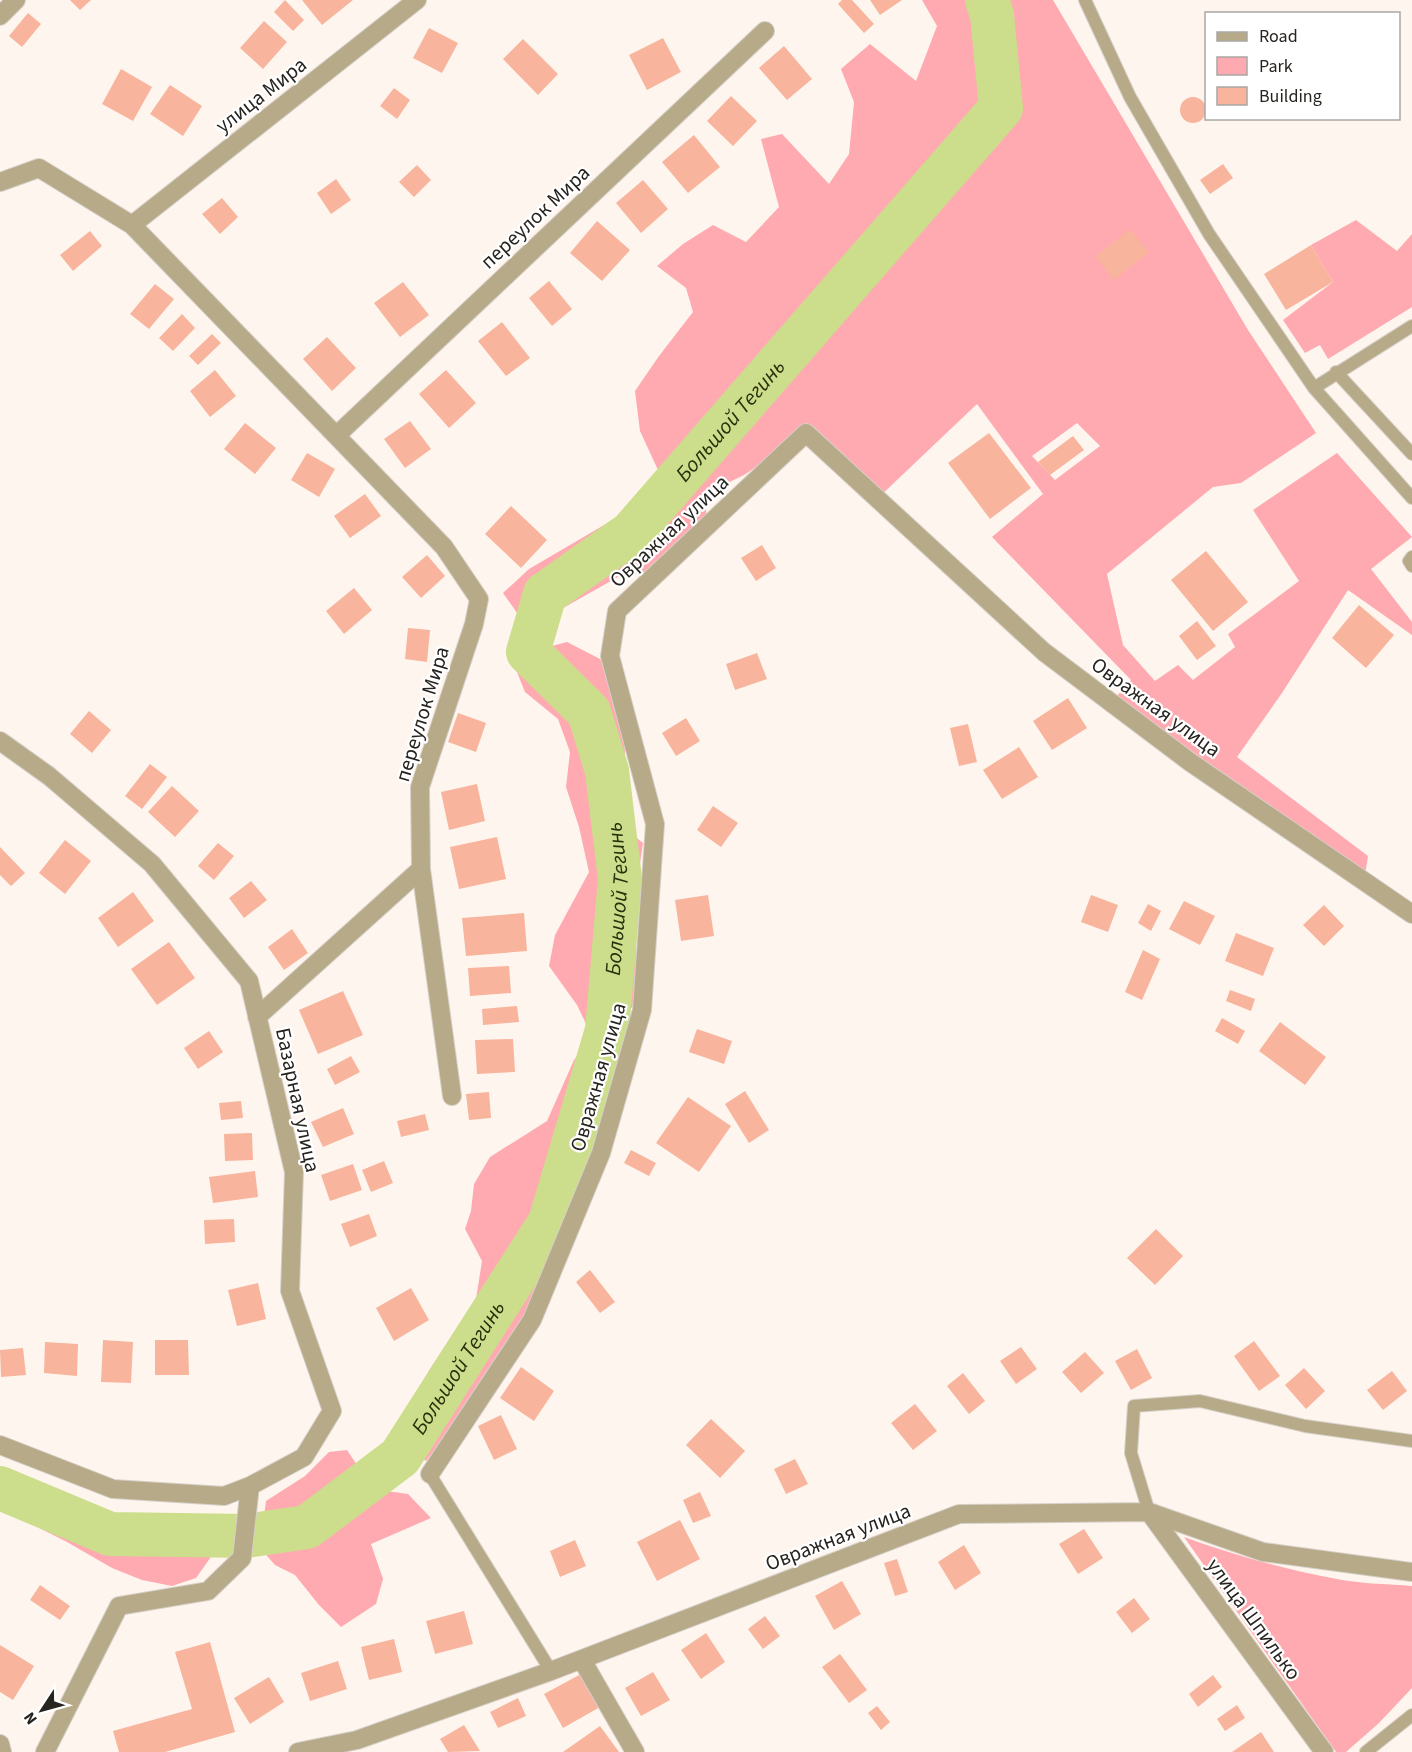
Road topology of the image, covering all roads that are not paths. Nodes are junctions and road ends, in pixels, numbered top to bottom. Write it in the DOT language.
graph roads {
  1 [pos="16,0"];
  2 [pos="417,0"];
  3 [pos="1085,0"];
  4 [pos="0,16"];
  5 [pos="765,31"];
  6 [pos="0,182"];
  7 [pos="132,225"];
  8 [pos="1412,326"];
  9 [pos="1336,372"];
  10 [pos="1314,387"];
  11 [pos="337,435"];
  12 [pos="1412,453"];
  13 [pos="1412,498"];
  14 [pos="1412,557"];
  15 [pos="1412,566"];
  16 [pos="0,741"];
  17 [pos="421,869"];
  18 [pos="1412,914"];
  19 [pos="257,1017"];
  20 [pos="452,1096"];
  21 [pos="1412,1441"];
  22 [pos="0,1445"];
  23 [pos="429,1473"];
  24 [pos="250,1487"];
  25 [pos="1149,1512"];
  26 [pos="1412,1572"];
  27 [pos="582,1660"];
  28 [pos="551,1671"];
  29 [pos="1412,1715"];
  30 [pos="0,1744"];
  31 [pos="2,1752"];
  32 [pos="45,1752"];
  33 [pos="298,1752"];
  34 [pos="634,1752"];
  35 [pos="1324,1752"];
  36 [pos="1366,1752"];
  1 -- 4 [label="street"];
  2 -- 7 [label="street, улица Мира"];
  3 -- 10 [label="lane"];
  5 -- 11 [label="street, переулок Мира"];
  6 -- 7 [label="street, переулок Мира"];
  7 -- 11 [label="street, переулок Мира"];
  8 -- 9 [label="lane"];
  9 -- 10 [label="lane"];
  9 -- 12 [label="lane"];
  10 -- 13 [label="lane"];
  11 -- 17 [label="street, переулок Мира"];
  14 -- 15 [label="lane"];
  16 -- 19 [label="street, Базарная улица"];
  17 -- 19 [label="street"];
  17 -- 20 [label="street, переулок Мира"];
  18 -- 23 [label="street, Овражная улица"];
  19 -- 24 [label="street, Базарная улица"];
  21 -- 25 [label="lane"];
  22 -- 24 [label="street, Базарная улица"];
  23 -- 28 [label="lane"];
  24 -- 32 [label="street"];
  25 -- 26 [label="street, Овражная улица"];
  25 -- 27 [label="street, Овражная улица"];
  25 -- 35 [label="street, улица Шпилько"];
  27 -- 28 [label="street, Овражная улица"];
  27 -- 34 [label="street"];
  28 -- 33 [label="street, Овражная улица"];
  29 -- 36 [label="lane"];
  30 -- 31 [label="street"];
}
